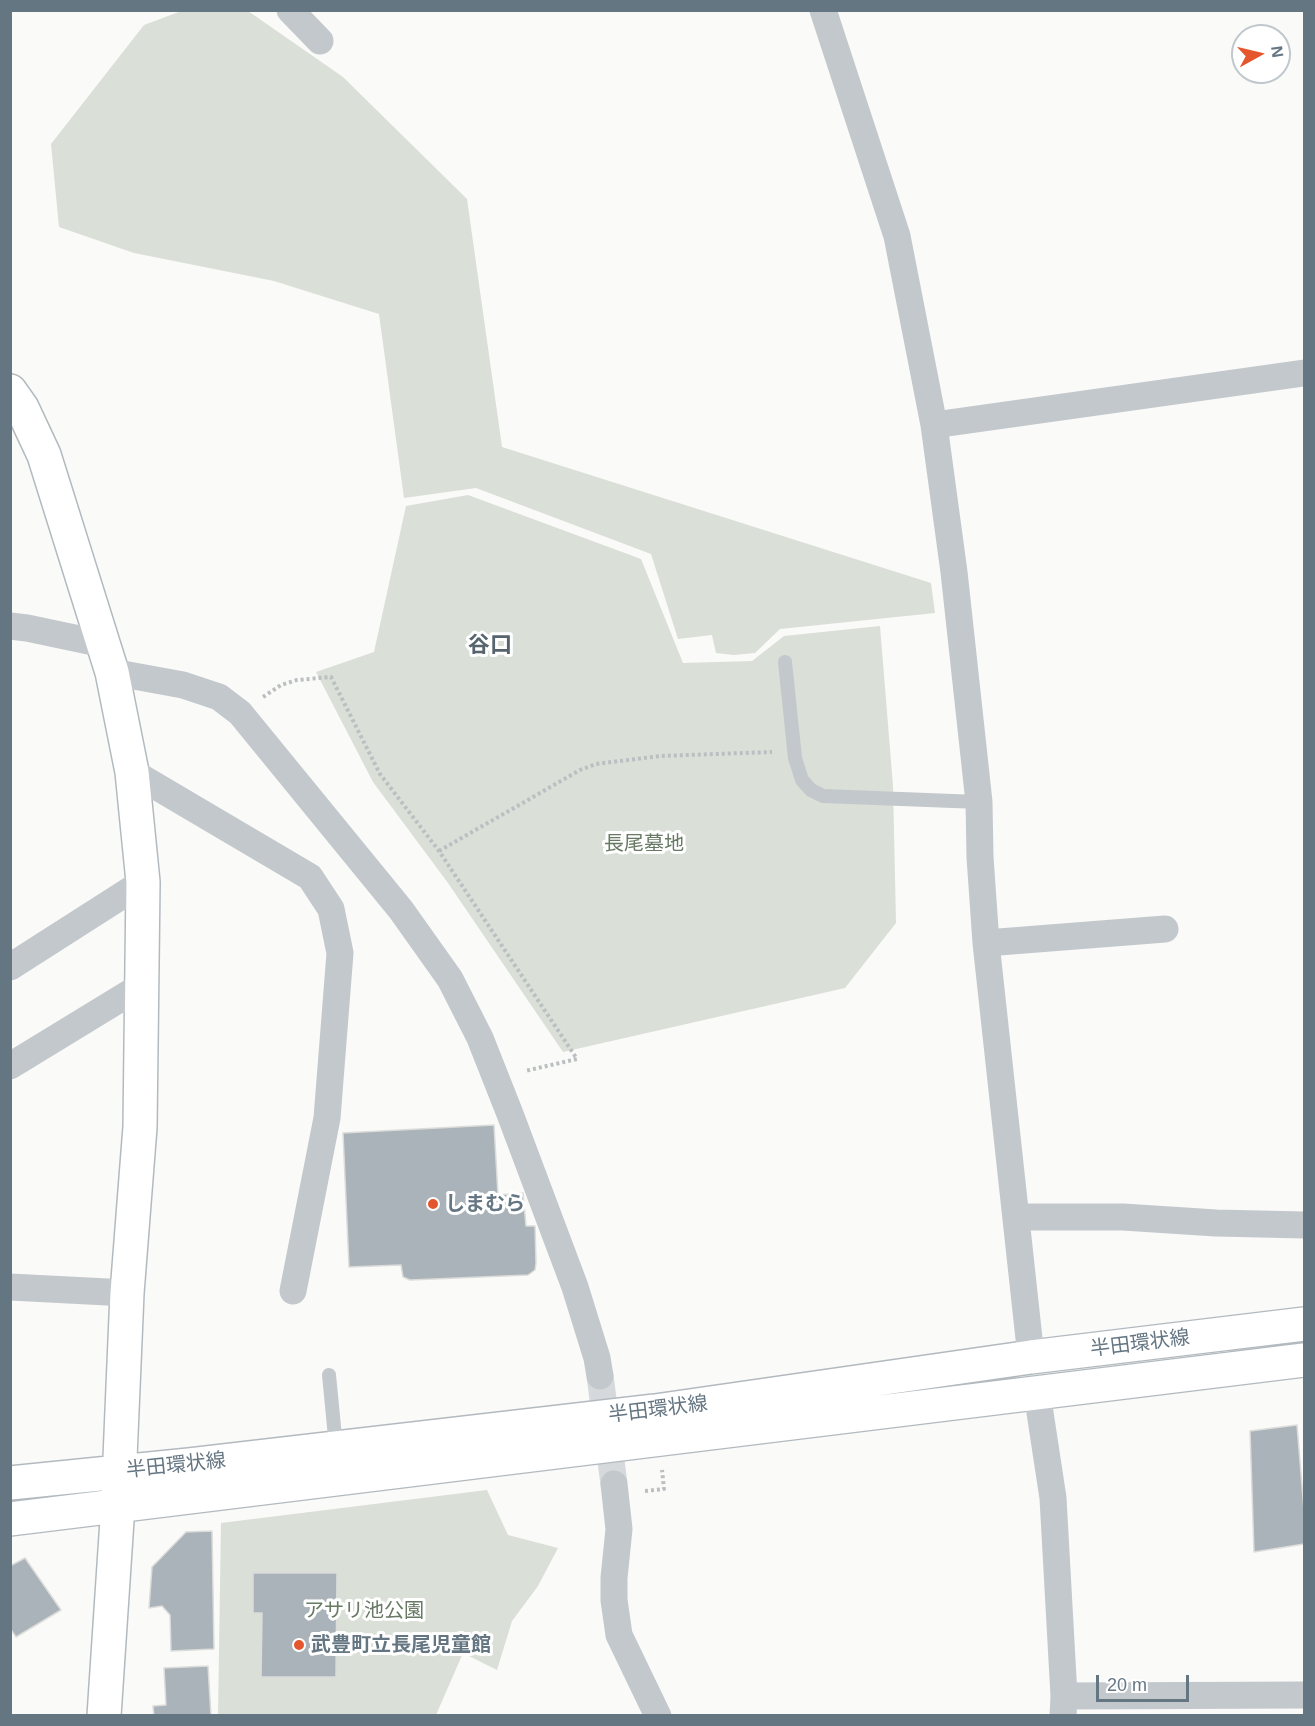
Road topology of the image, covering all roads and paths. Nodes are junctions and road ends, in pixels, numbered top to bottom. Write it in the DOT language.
graph roads {
  1 [pos="290,10"];
  2 [pos="823,10"];
  3 [pos="320,41"];
  4 [pos="1305,373"];
  5 [pos="10,391"];
  6 [pos="934,425"];
  7 [pos="10,626"];
  8 [pos="107,658"];
  9 [pos="785,662"];
  10 [pos="240,713"];
  11 [pos="794,751"];
  12 [pos="132,772"];
  13 [pos="979,802"];
  14 [pos="439,851"];
  15 [pos="143,882"];
  16 [pos="1165,929"];
  17 [pos="986,943"];
  18 [pos="10,966"];
  19 [pos="141,986"];
  20 [pos="10,1066"];
  21 [pos="496,1078"];
  22 [pos="1016,1217"];
  23 [pos="1305,1225"];
  24 [pos="10,1287"];
  25 [pos="293,1291"];
  26 [pos="127,1293"];
  27 [pos="1305,1324"];
  28 [pos="1031,1357"];
  29 [pos="1305,1360"];
  30 [pos="329,1375"];
  31 [pos="600,1376"];
  32 [pos="1037,1393"];
  33 [pos="336,1447"];
  34 [pos="661,1461"];
  35 [pos="120,1472"];
  36 [pos="10,1483"];
  37 [pos="615,1490"];
  38 [pos="118,1505"];
  39 [pos="10,1519"];
  40 [pos="1305,1695"];
  41 [pos="1064,1706"];
  42 [pos="104,1716"];
  43 [pos="657,1716"];
  1 -- 3 [label="street"];
  2 -- 6 [label="street"];
  4 -- 6 [label="street"];
  5 -- 8 [label="main road"];
  6 -- 13 [label="street"];
  7 -- 8 [label="street"];
  8 -- 10 [label="street"];
  8 -- 12 [label="main road"];
  9 -- 11 [label="lane"];
  10 -- 14 [label="path"];
  10 -- 21 [label="street"];
  11 -- 13 [label="lane"];
  11 -- 14 [label="path"];
  12 -- 15 [label="main road"];
  12 -- 25 [label="street"];
  13 -- 17 [label="street"];
  14 -- 21 [label="path"];
  15 -- 18 [label="street"];
  15 -- 19 [label="main road"];
  16 -- 17 [label="street"];
  17 -- 22 [label="street"];
  19 -- 20 [label="street"];
  19 -- 26 [label="main road"];
  21 -- 31 [label="street"];
  22 -- 23 [label="street"];
  22 -- 28 [label="street"];
  24 -- 26 [label="street"];
  26 -- 35 [label="main road"];
  27 -- 28 [label="main road, 半田環状線"];
  28 -- 33 [label="main road, 半田環状線"];
  29 -- 32 [label="main road, 半田環状線"];
  30 -- 33 [label="lane"];
  32 -- 38 [label="main road, 半田環状線"];
  32 -- 41 [label="street"];
  33 -- 35 [label="main road, 半田環状線"];
  34 -- 37 [label="path"];
  35 -- 36 [label="main road, 半田環状線"];
  35 -- 38 [label="main road"];
  37 -- 43 [label="street"];
  38 -- 39 [label="main road, 半田環状線"];
  38 -- 42 [label="main road"];
  40 -- 41 [label="street"];
}
